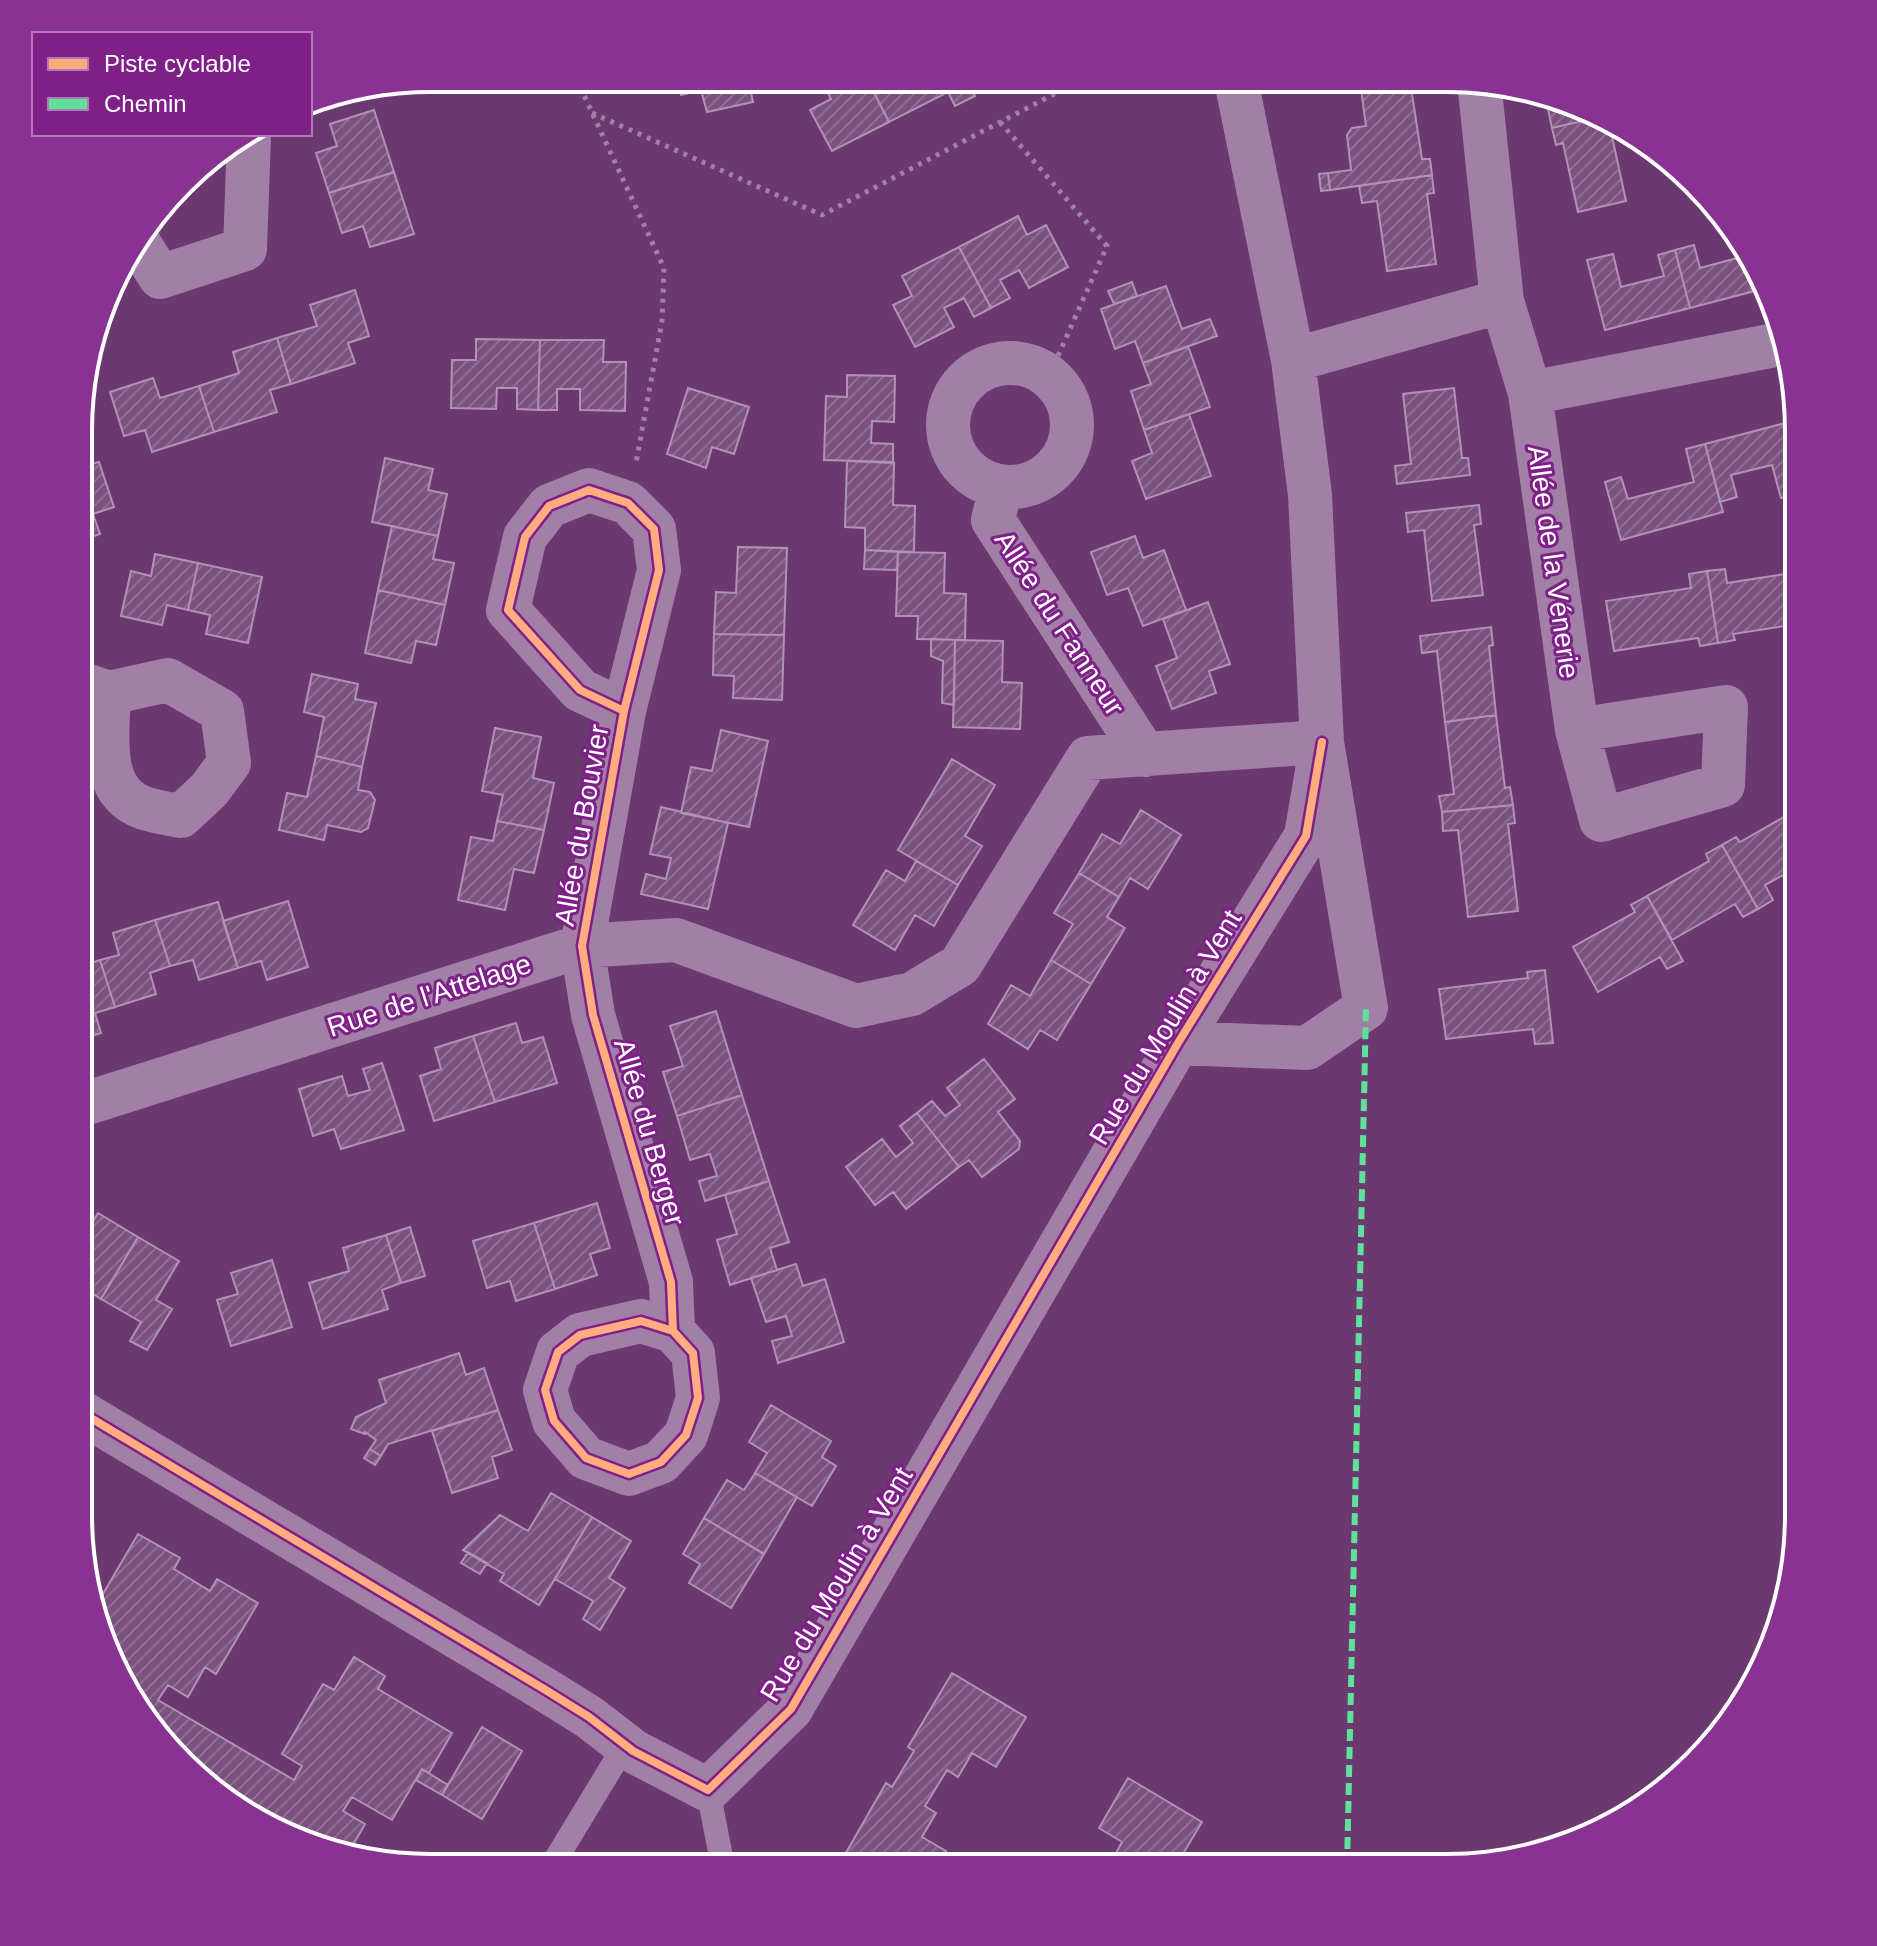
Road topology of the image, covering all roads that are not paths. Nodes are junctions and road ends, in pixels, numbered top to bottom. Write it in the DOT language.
graph roads {
  1 [pos="1238,92"];
  2 [pos="1480,94"];
  3 [pos="249,145"];
  4 [pos="144,251"];
  5 [pos="1502,301"];
  6 [pos="1774,345"];
  7 [pos="1293,360"];
  8 [pos="1530,393"];
  9 [pos="1001,487"];
  10 [pos="624,711"];
  11 [pos="1577,730"];
  12 [pos="1322,742"];
  13 [pos="1145,755"];
  14 [pos="582,946"];
  15 [pos="1178,1043"];
  16 [pos="92,1102"];
  17 [pos="673,1331"];
  18 [pos="92,1419"];
  19 [pos="625,1745"];
  20 [pos="708,1790"];
  21 [pos="559,1854"];
  22 [pos="720,1854"];
  1 -- 7 [label="street"];
  2 -- 5 [label="street, Allée de la Vénerie"];
  3 -- 4 [label="street"];
  5 -- 7 [label="street"];
  5 -- 8 [label="street, Allée de la Vénerie"];
  6 -- 8 [label="street"];
  7 -- 12 [label="street"];
  8 -- 11 [label="street, Allée de la Vénerie"];
  9 -- 9 [label="street, Allée du Fanneur"];
  9 -- 13 [label="street, Allée du Fanneur"];
  10 -- 10 [label="street, Allée du Bouvier"];
  10 -- 14 [label="street, Allée du Bouvier"];
  12 -- 13 [label="street, Rue de l'Attelage"];
  12 -- 15 [label="street, Rue du Moulin à Vent"];
  12 -- 15 [label="street, Rue du Moulin à Vent"];
  13 -- 14 [label="street, Rue de l'Attelage"];
  14 -- 16 [label="street, Rue de l'Attelage"];
  14 -- 17 [label="street, Allée du Berger"];
  15 -- 20 [label="street, Rue du Moulin à Vent"];
  18 -- 19 [label="street"];
  19 -- 20 [label="street"];
  19 -- 21 [label="lane"];
  20 -- 22 [label="lane"];
}
